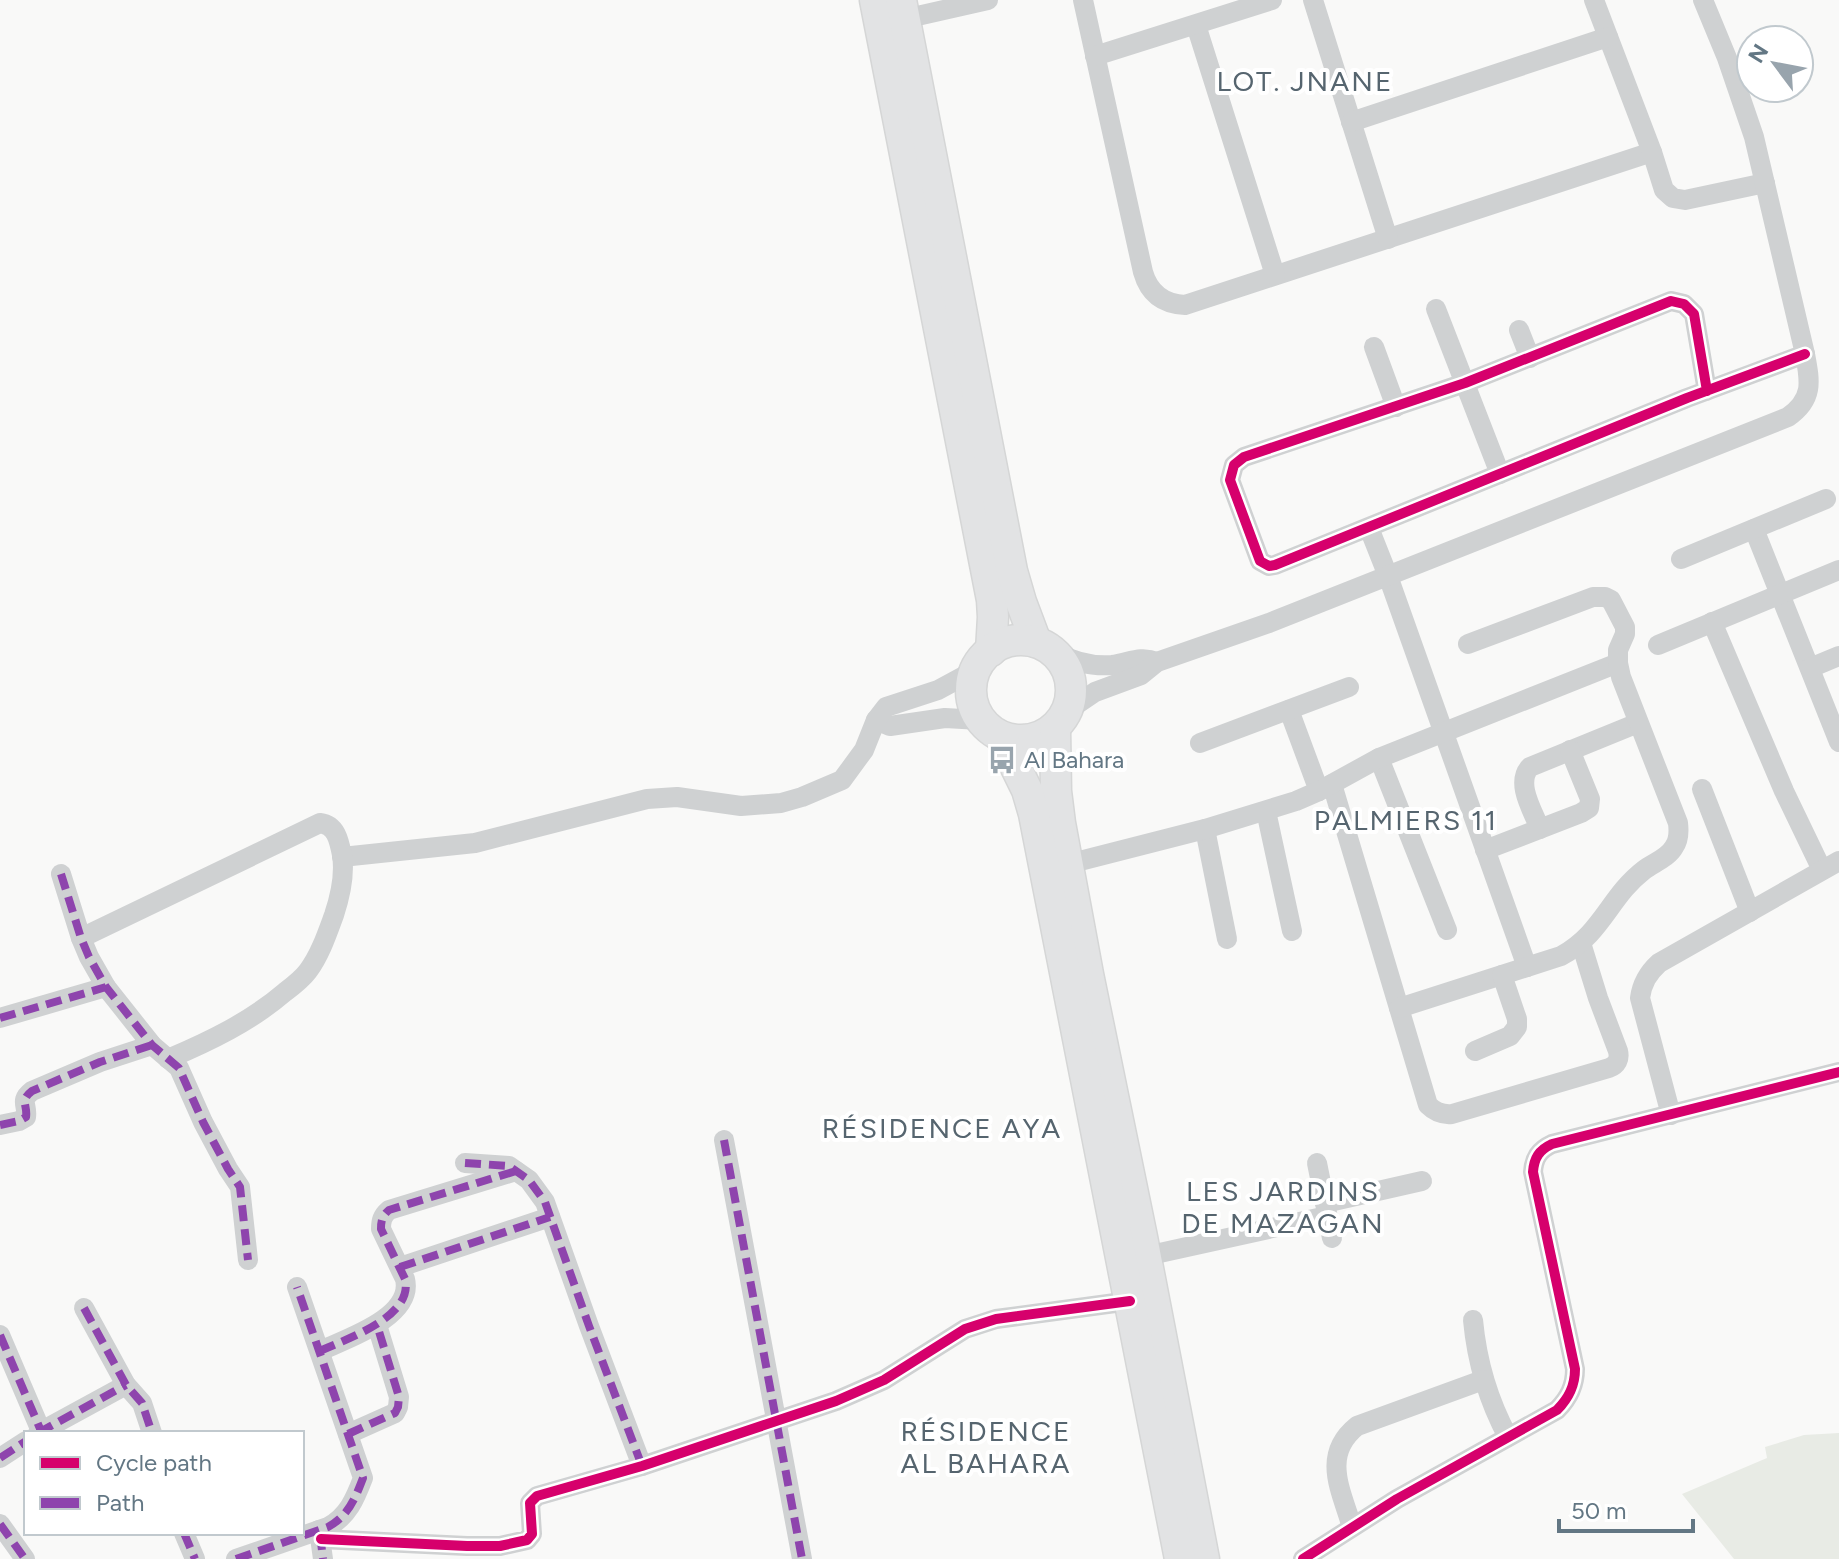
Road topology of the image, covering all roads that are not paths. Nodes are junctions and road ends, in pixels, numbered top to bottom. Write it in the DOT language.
graph roads {
  1 [pos="875,0"];
  2 [pos="988,0"];
  3 [pos="1083,0"];
  4 [pos="1272,0"];
  5 [pos="1313,0"];
  6 [pos="1594,0"];
  7 [pos="1703,0"];
  8 [pos="902,10"];
  9 [pos="1196,25"];
  10 [pos="1608,37"];
  11 [pos="1095,56"];
  12 [pos="1351,122"];
  13 [pos="1652,152"];
  14 [pos="1765,183"];
  15 [pos="1388,239"];
  16 [pos="1275,275"];
  17 [pos="1436,309"];
  18 [pos="1519,330"];
  19 [pos="1374,347"];
  20 [pos="1805,354"];
  21 [pos="1530,358"];
  22 [pos="1465,383"];
  23 [pos="1707,391"];
  24 [pos="1396,407"];
  25 [pos="1500,474"];
  26 [pos="1826,499"];
  27 [pos="1369,528"];
  28 [pos="1754,529"];
  29 [pos="1681,559"];
  30 [pos="1839,570"];
  31 [pos="1388,576"];
  32 [pos="1781,594"];
  33 [pos="1712,622"];
  34 [pos="1468,644"];
  35 [pos="1658,645"];
  36 [pos="1045,647"];
  37 [pos="1839,656"];
  38 [pos="983,660"];
  39 [pos="1157,662"];
  40 [pos="1618,663"];
  41 [pos="1810,668"];
  42 [pos="1349,687"];
  43 [pos="1289,710"];
  44 [pos="1061,719"];
  45 [pos="876,720"];
  46 [pos="1638,723"];
  47 [pos="991,728"];
  48 [pos="1443,732"];
  49 [pos="1839,742"];
  50 [pos="1200,743"];
  51 [pos="1570,750"];
  52 [pos="1379,758"];
  53 [pos="1325,787"];
  54 [pos="1702,789"];
  55 [pos="1266,811"];
  56 [pos="1205,829"];
  57 [pos="1540,829"];
  58 [pos="1485,850"];
  59 [pos="342,857"];
  60 [pos="1068,864"];
  61 [pos="1831,866"];
  62 [pos="61,874"];
  63 [pos="1750,912"];
  64 [pos="1447,930"];
  65 [pos="1292,931"];
  66 [pos="81,938"];
  67 [pos="1227,939"];
  68 [pos="1581,943"];
  69 [pos="1527,967"];
  70 [pos="1502,975"];
  71 [pos="106,987"];
  72 [pos="1399,1008"];
  73 [pos="0,1018"];
  74 [pos="1475,1051"];
  75 [pos="160,1052"];
  76 [pos="1839,1072"];
  77 [pos="1671,1115"];
  78 [pos="0,1125"];
  79 [pos="724,1140"];
  80 [pos="465,1163"];
  81 [pos="1317,1163"];
  82 [pos="516,1171"];
  83 [pos="1422,1181"];
  84 [pos="1326,1210"];
  85 [pos="550,1217"];
  86 [pos="1332,1238"];
  87 [pos="1146,1256"];
  88 [pos="248,1260"];
  89 [pos="400,1267"];
  90 [pos="297,1287"];
  91 [pos="1130,1301"];
  92 [pos="84,1308"];
  93 [pos="1473,1320"];
  94 [pos="377,1325"];
  95 [pos="0,1335"];
  96 [pos="320,1351"];
  97 [pos="1483,1380"];
  98 [pos="126,1385"];
  99 [pos="775,1421"];
  100 [pos="34,1431"];
  101 [pos="42,1431"];
  102 [pos="151,1431"];
  103 [pos="348,1434"];
  104 [pos="1508,1437"];
  105 [pos="24,1442"];
  106 [pos="0,1458"];
  107 [pos="642,1466"];
  108 [pos="0,1524"];
  109 [pos="1352,1527"];
  110 [pos="185,1535"];
  111 [pos="321,1543"];
  112 [pos="491,1552"];
  113 [pos="25,1559"];
  114 [pos="195,1559"];
  115 [pos="236,1559"];
  116 [pos="802,1559"];
  117 [pos="1180,1559"];
  118 [pos="1204,1559"];
  119 [pos="1303,1559"];
  1 -- 38 [label="main road"];
  2 -- 8 [label="street"];
  3 -- 11 [label="street"];
  4 -- 9 [label="street"];
  5 -- 12 [label="street"];
  6 -- 10 [label="street"];
  7 -- 14 [label="street"];
  8 -- 36 [label="main road"];
  9 -- 11 [label="street"];
  9 -- 16 [label="street"];
  10 -- 12 [label="street"];
  10 -- 13 [label="street"];
  11 -- 16 [label="street"];
  12 -- 15 [label="street"];
  13 -- 14 [label="street"];
  13 -- 15 [label="street"];
  14 -- 20 [label="street"];
  15 -- 16 [label="street"];
  17 -- 22 [label="street"];
  18 -- 21 [label="street"];
  19 -- 24 [label="street"];
  20 -- 23 [label="street"];
  20 -- 31 [label="street"];
  21 -- 22 [label="street"];
  21 -- 23 [label="street"];
  22 -- 24 [label="street"];
  22 -- 25 [label="street"];
  23 -- 25 [label="street"];
  24 -- 27 [label="street"];
  25 -- 27 [label="street"];
  26 -- 28 [label="street"];
  27 -- 31 [label="street"];
  28 -- 29 [label="street"];
  28 -- 32 [label="street"];
  30 -- 32 [label="street"];
  31 -- 39 [label="street"];
  31 -- 48 [label="street"];
  32 -- 33 [label="street"];
  32 -- 41 [label="street"];
  33 -- 35 [label="street"];
  33 -- 61 [label="street"];
  34 -- 40 [label="street"];
  36 -- 38 [label="main road"];
  36 -- 39 [label="street"];
  36 -- 44 [label="main road"];
  37 -- 41 [label="street"];
  38 -- 45 [label="street"];
  38 -- 47 [label="main road"];
  39 -- 44 [label="street"];
  40 -- 46 [label="street"];
  40 -- 48 [label="street"];
  41 -- 49 [label="street"];
  42 -- 43 [label="street"];
  43 -- 50 [label="street"];
  43 -- 53 [label="street"];
  44 -- 47 [label="main road"];
  44 -- 60 [label="main road"];
  45 -- 47 [label="street"];
  45 -- 59 [label="street"];
  46 -- 51 [label="street"];
  46 -- 68 [label="street"];
  47 -- 91 [label="main road"];
  48 -- 52 [label="street"];
  48 -- 58 [label="street"];
  51 -- 57 [label="street"];
  51 -- 57 [label="street"];
  52 -- 53 [label="street"];
  52 -- 64 [label="street"];
  53 -- 55 [label="street"];
  53 -- 72 [label="street"];
  54 -- 63 [label="street"];
  55 -- 56 [label="street"];
  55 -- 65 [label="street"];
  56 -- 60 [label="street"];
  56 -- 67 [label="street"];
  57 -- 58 [label="street"];
  58 -- 69 [label="street"];
  59 -- 66 [label="street"];
  59 -- 75 [label="street"];
  60 -- 87 [label="main road"];
  61 -- 63 [label="street"];
  62 -- 66 [label="street"];
  63 -- 77 [label="street"];
  66 -- 71 [label="street"];
  68 -- 69 [label="street"];
  68 -- 72 [label="street"];
  69 -- 70 [label="street"];
  70 -- 72 [label="street"];
  70 -- 74 [label="street"];
  71 -- 73 [label="street"];
  71 -- 75 [label="street"];
  75 -- 78 [label="street"];
  75 -- 88 [label="street"];
  76 -- 77 [label="street"];
  77 -- 104 [label="street"];
  79 -- 99 [label="street"];
  80 -- 82 [label="street"];
  81 -- 84 [label="street"];
  82 -- 85 [label="street"];
  82 -- 89 [label="street"];
  83 -- 84 [label="street"];
  84 -- 86 [label="street"];
  84 -- 87 [label="street"];
  85 -- 89 [label="street"];
  85 -- 107 [label="street"];
  87 -- 118 [label="main road"];
  89 -- 94 [label="street"];
  90 -- 96 [label="street"];
  91 -- 99 [label="street"];
  91 -- 117 [label="main road"];
  92 -- 98 [label="street"];
  93 -- 97 [label="street"];
  94 -- 96 [label="street"];
  94 -- 103 [label="street"];
  95 -- 100 [label="street"];
  96 -- 103 [label="street"];
  97 -- 104 [label="street"];
  97 -- 109 [label="street"];
  98 -- 101 [label="street"];
  98 -- 102 [label="street"];
  99 -- 107 [label="street"];
  99 -- 116 [label="street"];
  103 -- 111 [label="street"];
  104 -- 109 [label="street"];
  105 -- 106 [label="street"];
  107 -- 112 [label="street"];
  108 -- 113 [label="street"];
  109 -- 119 [label="street"];
  110 -- 114 [label="street"];
  111 -- 112 [label="street"];
  111 -- 115 [label="street"];
}
